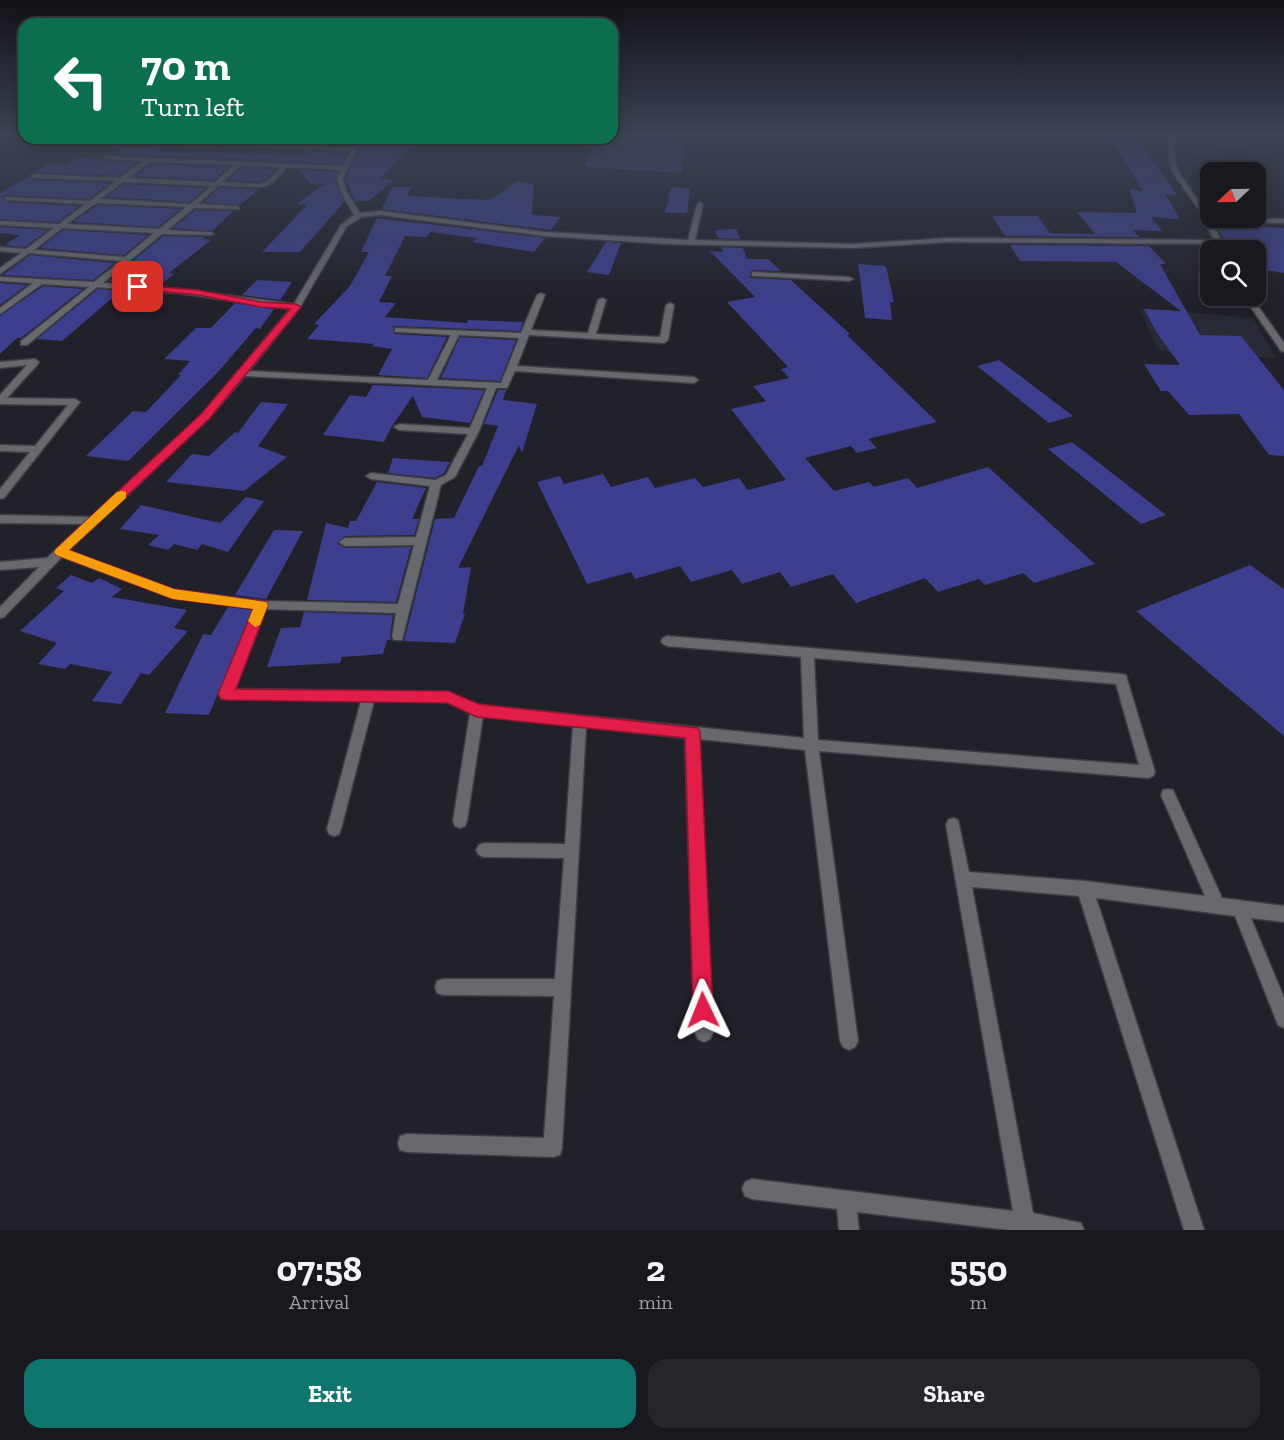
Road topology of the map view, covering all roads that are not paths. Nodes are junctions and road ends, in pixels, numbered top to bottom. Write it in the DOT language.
graph roads {
  1 [pos="110,190"];
  2 [pos="210,190"];
  3 [pos="344,190"];
  4 [pos="1188,190"];
  5 [pos="7,198"];
  6 [pos="96,202"];
  7 [pos="700,204"];
  8 [pos="192,206"];
  9 [pos="237,208"];
  10 [pos="1200,209"];
  11 [pos="358,215"];
  12 [pos="1266,221"];
  13 [pos="1284,221"];
  14 [pos="0,223"];
  15 [pos="63,226"];
  16 [pos="160,231"];
  17 [pos="210,234"];
  18 [pos="691,242"];
  19 [pos="1200,242"];
  20 [pos="0,249"];
  21 [pos="29,250"];
  22 [pos="128,259"];
  23 [pos="0,272"];
  24 [pos="755,274"];
  25 [pos="0,279"];
  26 [pos="849,279"];
  27 [pos="40,282"];
  28 [pos="97,285"];
  29 [pos="541,295"];
  30 [pos="602,300"];
  31 [pos="670,305"];
  32 [pos="1254,306"];
  33 [pos="296,307"];
  34 [pos="0,312"];
  35 [pos="398,330"];
  36 [pos="457,332"];
  37 [pos="525,334"];
  38 [pos="591,336"];
  39 [pos="24,343"];
  40 [pos="1284,349"];
  41 [pos="0,365"];
  42 [pos="511,368"];
  43 [pos="242,373"];
  44 [pos="694,380"];
  45 [pos="431,382"];
  46 [pos="493,385"];
  47 [pos="0,401"];
  48 [pos="399,427"];
  49 [pos="474,431"];
  50 [pos="0,448"];
  51 [pos="38,448"];
  52 [pos="371,476"];
  53 [pos="436,483"];
  54 [pos="0,496"];
  55 [pos="0,519"];
  56 [pos="94,521"];
  57 [pos="421,541"];
  58 [pos="345,542"];
  59 [pos="60,552"];
  60 [pos="50,562"];
  61 [pos="0,566"];
  62 [pos="262,605"];
  63 [pos="403,609"];
  64 [pos="0,614"];
  65 [pos="398,638"];
  66 [pos="667,641"];
  67 [pos="807,654"];
  68 [pos="369,695"];
  69 [pos="477,710"];
  70 [pos="580,720"];
  71 [pos="692,732"];
  72 [pos="811,745"];
  73 [pos="1168,795"];
  74 [pos="460,821"];
  75 [pos="953,825"];
  76 [pos="334,828"];
  77 [pos="484,850"];
  78 [pos="571,851"];
  79 [pos="963,879"];
  80 [pos="1085,889"];
  81 [pos="1217,906"];
  82 [pos="1240,909"];
  83 [pos="1284,914"];
  84 [pos="443,987"];
  85 [pos="563,988"];
  86 [pos="1284,1019"];
  87 [pos="704,1033"];
  88 [pos="849,1041"];
  89 [pos="407,1143"];
  90 [pos="752,1189"];
  91 [pos="846,1200"];
  92 [pos="1026,1226"];
  93 [pos="849,1230"];
  94 [pos="1074,1230"];
  95 [pos="1194,1230"];
  1 -- 6 [label="street"];
  2 -- 8 [label="street"];
  3 -- 11 [label="street"];
  4 -- 10 [label="street"];
  5 -- 6 [label="street"];
  6 -- 8 [label="street"];
  6 -- 15 [label="street"];
  7 -- 18 [label="street"];
  8 -- 9 [label="street"];
  8 -- 16 [label="street"];
  11 -- 18 [label="street"];
  11 -- 33 [label="street"];
  12 -- 13 [label="street"];
  14 -- 15 [label="street"];
  15 -- 16 [label="street"];
  15 -- 21 [label="street"];
  16 -- 17 [label="street"];
  16 -- 22 [label="street"];
  18 -- 19 [label="street"];
  20 -- 21 [label="street"];
  21 -- 22 [label="street"];
  21 -- 23 [label="street"];
  22 -- 28 [label="street"];
  24 -- 26 [label="street"];
  25 -- 27 [label="street"];
  27 -- 28 [label="street"];
  27 -- 34 [label="street"];
  28 -- 33 [label="street"];
  28 -- 39 [label="street"];
  29 -- 37 [label="street"];
  30 -- 38 [label="street"];
  31 -- 38 [label="street"];
  32 -- 40 [label="street"];
  33 -- 43 [label="street"];
  35 -- 36 [label="street"];
  36 -- 37 [label="street"];
  36 -- 45 [label="street"];
  37 -- 38 [label="street"];
  37 -- 42 [label="street"];
  41 -- 47 [label="street"];
  42 -- 44 [label="street"];
  42 -- 46 [label="street"];
  43 -- 45 [label="street"];
  43 -- 56 [label="street"];
  45 -- 46 [label="street"];
  46 -- 49 [label="street"];
  47 -- 51 [label="street"];
  48 -- 49 [label="street"];
  49 -- 53 [label="street"];
  50 -- 51 [label="street"];
  51 -- 54 [label="street"];
  52 -- 53 [label="street"];
  53 -- 57 [label="street"];
  55 -- 56 [label="street"];
  56 -- 59 [label="street"];
  57 -- 58 [label="street"];
  57 -- 63 [label="street"];
  59 -- 60 [label="street"];
  59 -- 62 [label="street"];
  60 -- 61 [label="street"];
  60 -- 64 [label="street"];
  62 -- 63 [label="street"];
  62 -- 68 [label="street"];
  63 -- 65 [label="street"];
  66 -- 67 [label="street"];
  67 -- 72 [label="street"];
  67 -- 72 [label="street"];
  68 -- 69 [label="street"];
  68 -- 76 [label="street"];
  69 -- 70 [label="street"];
  69 -- 74 [label="street"];
  70 -- 71 [label="street"];
  70 -- 78 [label="street"];
  71 -- 72 [label="street"];
  71 -- 87 [label="street"];
  72 -- 88 [label="street"];
  73 -- 81 [label="street"];
  75 -- 79 [label="street"];
  77 -- 78 [label="street"];
  78 -- 85 [label="street"];
  79 -- 80 [label="street"];
  79 -- 92 [label="street"];
  80 -- 81 [label="street"];
  80 -- 95 [label="street"];
  81 -- 82 [label="street"];
  82 -- 83 [label="street"];
  82 -- 86 [label="street"];
  84 -- 85 [label="street"];
  85 -- 89 [label="street"];
  90 -- 91 [label="street"];
  91 -- 92 [label="street"];
  91 -- 93 [label="street"];
  92 -- 94 [label="street"];
}
